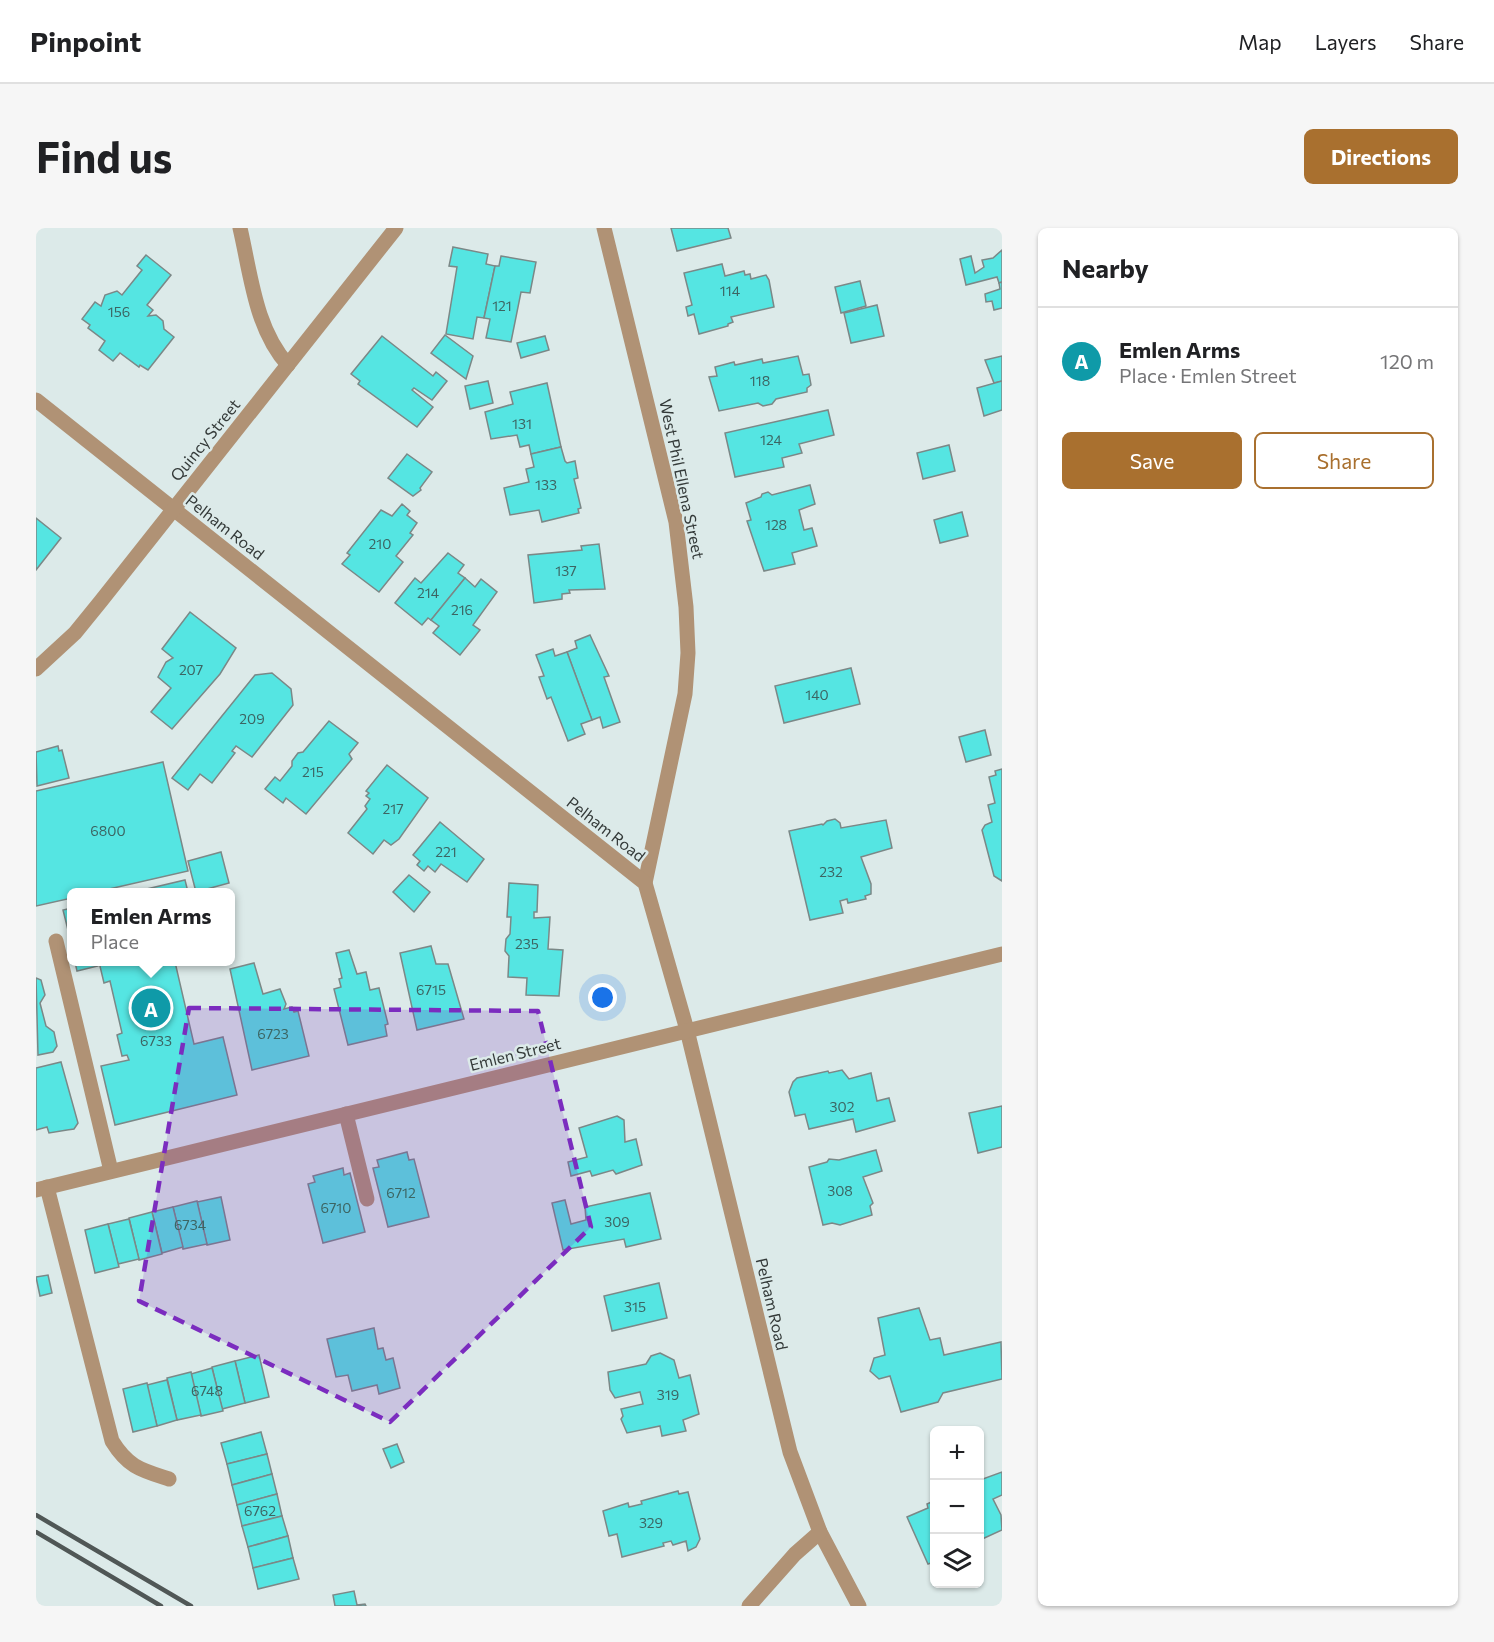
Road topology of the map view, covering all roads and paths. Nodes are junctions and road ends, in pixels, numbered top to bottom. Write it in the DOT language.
graph roads {
  1 [pos="240,228"];
  2 [pos="396,228"];
  3 [pos="604,228"];
  4 [pos="288,365"];
  5 [pos="36,400"];
  6 [pos="174,508"];
  7 [pos="36,669"];
  8 [pos="645,883"];
  9 [pos="56,941"];
  10 [pos="1002,954"];
  11 [pos="687,1030"];
  12 [pos="346,1114"];
  13 [pos="111,1171"];
  14 [pos="41,1188"];
  15 [pos="367,1199"];
  16 [pos="169,1479"];
  17 [pos="820,1532"];
  18 [pos="749,1606"];
  19 [pos="859,1606"];
  1 -- 4 [label="street"];
  2 -- 4 [label="street, Quincy Street"];
  3 -- 8 [label="street, West Phil Ellena Street"];
  4 -- 6 [label="street, Quincy Street"];
  5 -- 6 [label="street, Pelham Road"];
  6 -- 7 [label="street, Quincy Street"];
  6 -- 8 [label="street, Pelham Road"];
  8 -- 11 [label="street, Pelham Road"];
  9 -- 13 [label="street"];
  10 -- 11 [label="street, Emlen Street"];
  11 -- 12 [label="street, Emlen Street"];
  11 -- 17 [label="street, Pelham Road"];
  12 -- 13 [label="street, Emlen Street"];
  12 -- 15 [label="street"];
  13 -- 14 [label="street, Emlen Street"];
  14 -- 16 [label="street"];
  17 -- 18 [label="street"];
  17 -- 19 [label="street, Pelham Road"];
}
